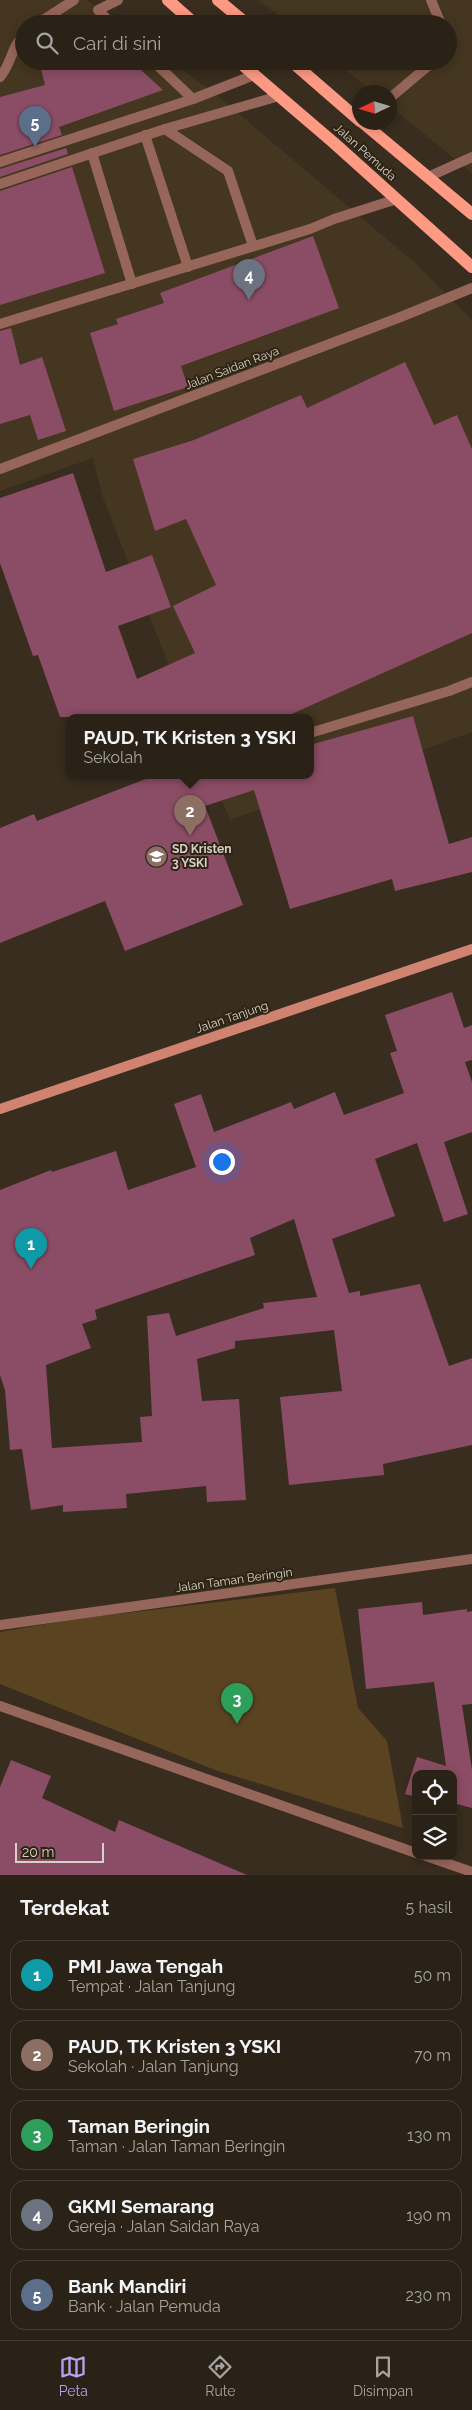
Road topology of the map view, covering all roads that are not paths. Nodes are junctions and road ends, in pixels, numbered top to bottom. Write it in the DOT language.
graph roads {
  1 [pos="74,0"];
  2 [pos="118,0"];
  3 [pos="168,0"];
  4 [pos="218,0"];
  5 [pos="431,0"];
  6 [pos="51,15"];
  7 [pos="103,15"];
  8 [pos="185,15"];
  9 [pos="236,15"];
  10 [pos="437,15"];
  11 [pos="15,48"];
  12 [pos="162,70"];
  13 [pos="248,70"];
  14 [pos="301,70"];
  15 [pos="423,70"];
  16 [pos="254,75"];
  17 [pos="0,77"];
  18 [pos="397,92"];
  19 [pos="279,96"];
  20 [pos="193,99"];
  21 [pos="352,114"];
  22 [pos="165,129"];
  23 [pos="371,130"];
  24 [pos="146,135"];
  25 [pos="92,153"];
  26 [pos="472,157"];
  27 [pos="0,162"];
  28 [pos="428,177"];
  29 [pos="0,184"];
  30 [pos="397,199"];
  31 [pos="472,214"];
  32 [pos="253,246"];
  33 [pos="188,266"];
  34 [pos="472,267"];
  35 [pos="132,284"];
  36 [pos="472,288"];
  37 [pos="0,324"];
  38 [pos="0,469"];
  39 [pos="472,682"];
  40 [pos="314,732"];
  41 [pos="472,949"];
  42 [pos="0,1109"];
  43 [pos="472,1559"];
  44 [pos="0,1625"];
  45 [pos="0,1706"];
  46 [pos="412,1852"];
  47 [pos="438,1860"];
  48 [pos="472,1872"];
  1 -- 6 [label="street"];
  2 -- 7 [label="street"];
  3 -- 8 [label="main road"];
  4 -- 9 [label="main road"];
  5 -- 10 [label="street"];
  11 -- 17 [label="street"];
  12 -- 20 [label="street"];
  13 -- 16 [label="main road, Jalan Pemuda"];
  14 -- 21 [label="main road, Jalan Pemuda"];
  15 -- 18 [label="street"];
  16 -- 19 [label="main road, Jalan Pemuda"];
  16 -- 20 [label="street"];
  19 -- 22 [label="street"];
  19 -- 30 [label="main road, Jalan Pemuda"];
  20 -- 27 [label="street"];
  22 -- 24 [label="street"];
  22 -- 32 [label="street"];
  23 -- 28 [label="main road, Jalan Pemuda"];
  24 -- 25 [label="street"];
  24 -- 33 [label="street"];
  25 -- 29 [label="street"];
  25 -- 35 [label="street"];
  26 -- 28 [label="street"];
  28 -- 31 [label="main road, Jalan Pemuda"];
  30 -- 32 [label="street"];
  30 -- 34 [label="main road, Jalan Pemuda"];
  32 -- 33 [label="street"];
  33 -- 35 [label="street"];
  35 -- 37 [label="street"];
  36 -- 38 [label="street, Jalan Saidan Raya"];
  39 -- 40 [label="street"];
  41 -- 42 [label="main road, Jalan Tanjung"];
  43 -- 44 [label="street, Jalan Taman Beringin"];
  45 -- 46 [label="street"];
  47 -- 48 [label="street"];
}
